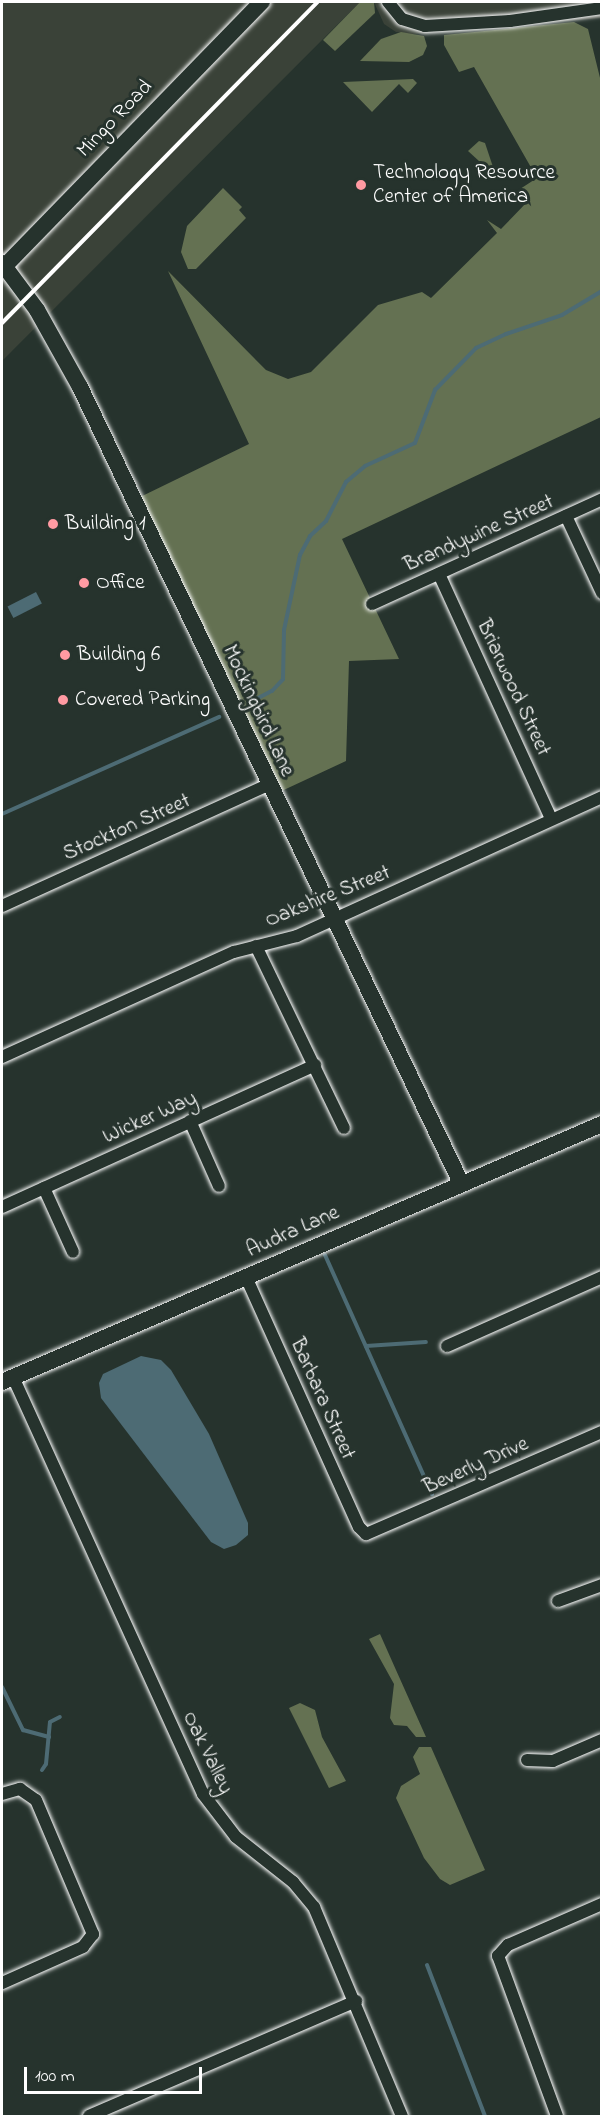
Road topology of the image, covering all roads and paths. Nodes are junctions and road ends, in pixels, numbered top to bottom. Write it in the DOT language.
graph roads {
  1 [pos="261,2"];
  2 [pos="388,2"];
  3 [pos="602,8"];
  4 [pos="2,264"];
  5 [pos="602,499"];
  6 [pos="566,516"];
  7 [pos="439,574"];
  8 [pos="602,593"];
  9 [pos="372,604"];
  10 [pos="268,785"];
  11 [pos="602,796"];
  12 [pos="552,819"];
  13 [pos="2,906"];
  14 [pos="334,919"];
  15 [pos="256,946"];
  16 [pos="2,1057"];
  17 [pos="315,1065"];
  18 [pos="190,1121"];
  19 [pos="602,1124"];
  20 [pos="344,1128"];
  21 [pos="460,1183"];
  22 [pos="219,1186"];
  23 [pos="44,1188"];
  24 [pos="2,1207"];
  25 [pos="73,1252"];
  26 [pos="602,1276"];
  27 [pos="246,1277"];
  28 [pos="447,1346"];
  29 [pos="7,1379"];
  30 [pos="602,1432"];
  31 [pos="366,1534"];
  32 [pos="602,1585"];
  33 [pos="558,1601"];
  34 [pos="602,1740"];
  35 [pos="527,1760"];
  36 [pos="2,1794"];
  37 [pos="602,1904"];
  38 [pos="2,1983"];
  39 [pos="356,2001"];
  40 [pos="89,2116"];
  41 [pos="402,2116"];
  42 [pos="557,2116"];
  1 -- 4 [label="street, Mingo Road"];
  2 -- 3 [label="street"];
  4 -- 10 [label="street, Mockingbird Lane"];
  5 -- 6 [label="street, Brandywine Street"];
  6 -- 7 [label="street, Brandywine Street"];
  6 -- 8 [label="street"];
  7 -- 9 [label="street, Brandywine Street"];
  7 -- 12 [label="street, Briarwood Street"];
  10 -- 13 [label="street, Stockton Street"];
  10 -- 14 [label="street, Mockingbird Lane"];
  11 -- 12 [label="street, Oakshire Street"];
  12 -- 14 [label="street, Oakshire Street"];
  14 -- 15 [label="street, Oakshire Street"];
  14 -- 21 [label="street, Mockingbird Lane"];
  15 -- 16 [label="street, Oakshire Street"];
  15 -- 17 [label="street"];
  17 -- 18 [label="street, Wicker Way"];
  17 -- 20 [label="street"];
  18 -- 22 [label="street"];
  18 -- 23 [label="street, Wicker Way"];
  19 -- 21 [label="street, Audra Lane"];
  21 -- 27 [label="street, Audra Lane"];
  23 -- 24 [label="street, Wicker Way"];
  23 -- 25 [label="street"];
  26 -- 28 [label="street"];
  27 -- 29 [label="street, Audra Lane"];
  27 -- 31 [label="street, Barbara Street"];
  29 -- 39 [label="street, Oak Valley"];
  30 -- 31 [label="street, Beverly Drive"];
  32 -- 33 [label="street"];
  34 -- 35 [label="street"];
  36 -- 38 [label="street"];
  37 -- 42 [label="street"];
  39 -- 40 [label="street"];
  39 -- 41 [label="street, Oak Valley"];
}
